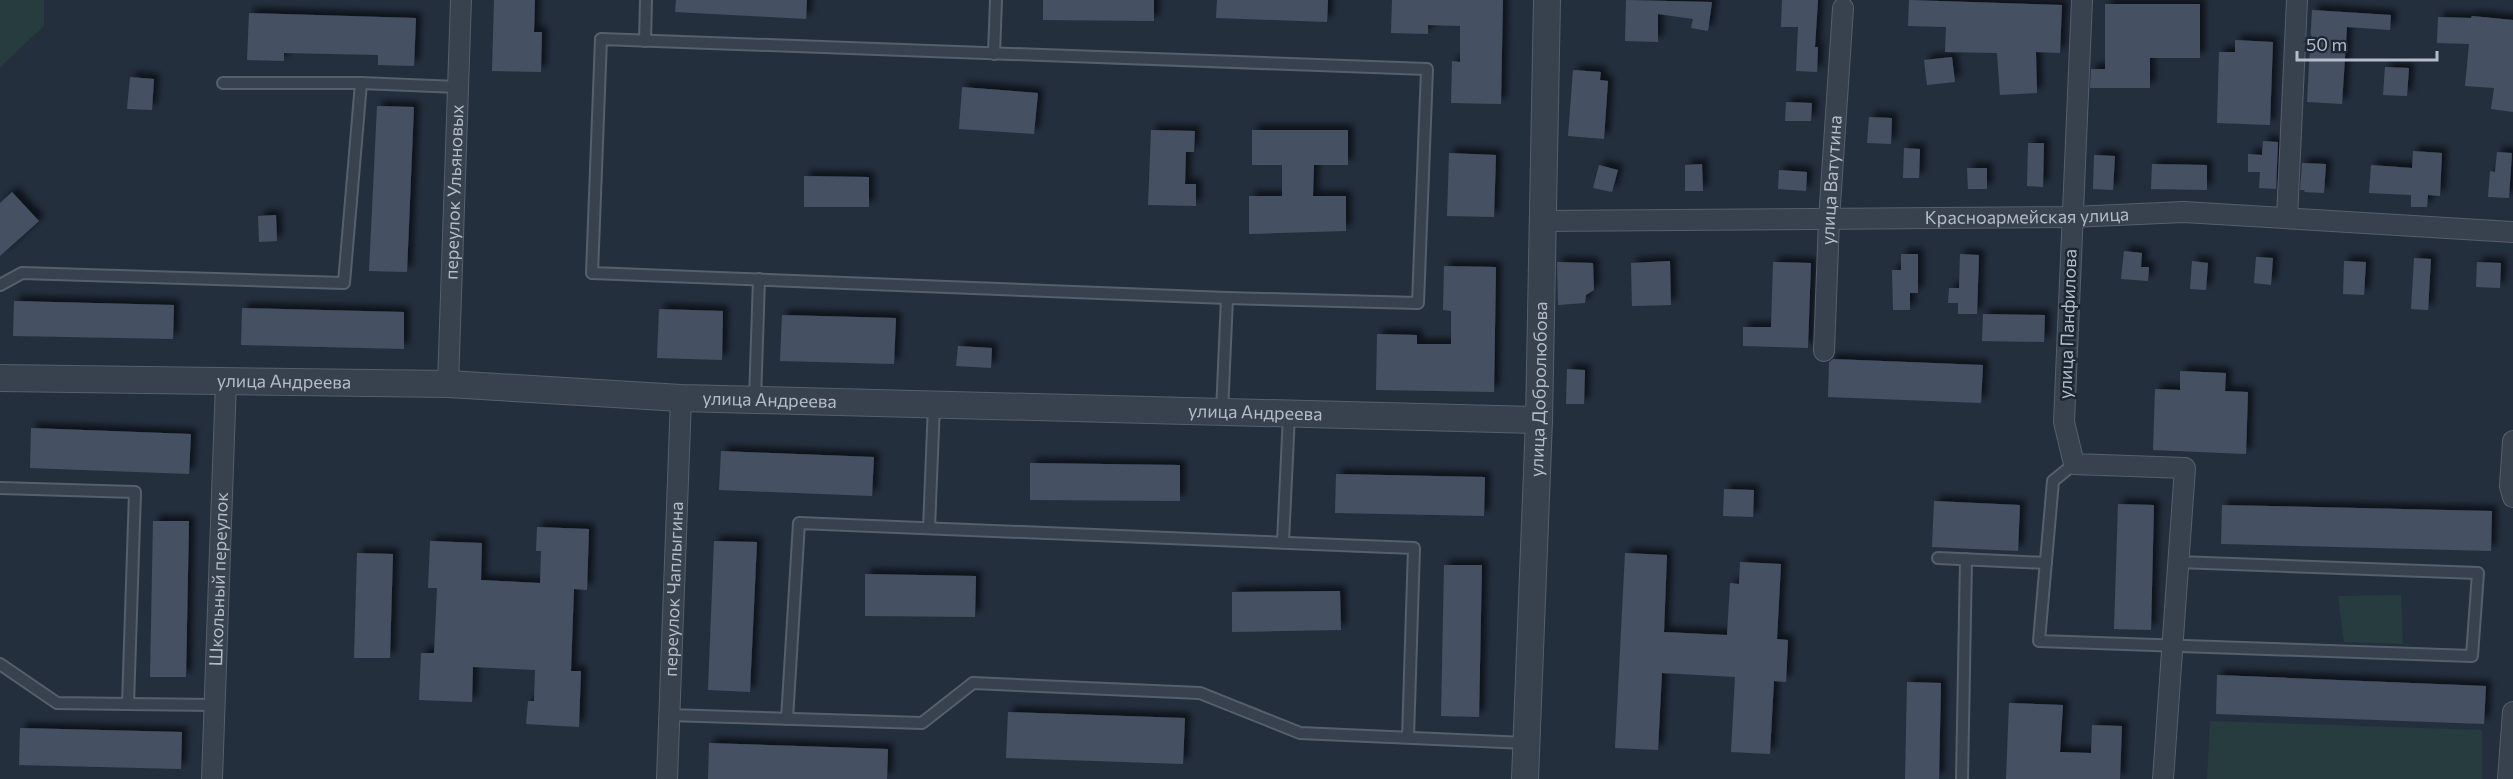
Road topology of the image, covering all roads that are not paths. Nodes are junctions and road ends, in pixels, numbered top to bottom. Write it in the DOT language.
graph roads {
  1 [pos="461,0"];
  2 [pos="646,0"];
  3 [pos="996,0"];
  4 [pos="1547,0"];
  5 [pos="2082,0"];
  6 [pos="2297,0"];
  7 [pos="1843,8"];
  8 [pos="645,41"];
  9 [pos="994,54"];
  10 [pos="223,83"];
  11 [pos="361,83"];
  12 [pos="458,87"];
  13 [pos="2072,217"];
  14 [pos="2288,218"];
  15 [pos="1829,220"];
  16 [pos="1541,221"];
  17 [pos="2513,232"];
  18 [pos="759,279"];
  19 [pos="0,285"];
  20 [pos="1227,298"];
  21 [pos="1824,351"];
  22 [pos="0,378"];
  23 [pos="226,381"];
  24 [pos="448,384"];
  25 [pos="681,398"];
  26 [pos="755,400"];
  27 [pos="934,405"];
  28 [pos="1222,413"];
  29 [pos="1289,415"];
  30 [pos="1539,420"];
  31 [pos="2513,441"];
  32 [pos="2074,464"];
  33 [pos="0,488"];
  34 [pos="2512,490"];
  35 [pos="929,528"];
  36 [pos="1283,542"];
  37 [pos="1938,558"];
  38 [pos="1966,559"];
  39 [pos="2178,562"];
  40 [pos="2046,563"];
  41 [pos="2172,647"];
  42 [pos="0,664"];
  43 [pos="128,704"];
  44 [pos="214,705"];
  45 [pos="2513,712"];
  46 [pos="669,715"];
  47 [pos="787,718"];
  48 [pos="1408,737"];
  49 [pos="1527,743"];
  50 [pos="2512,748"];
  51 [pos="212,779"];
  52 [pos="667,779"];
  53 [pos="1525,779"];
  54 [pos="1962,779"];
  55 [pos="2163,779"];
  56 [pos="2508,779"];
  1 -- 12 [label="street, переулок Ульяновых"];
  2 -- 8 [label="lane"];
  3 -- 9 [label="lane"];
  4 -- 16 [label="street, улица Добролюбова"];
  5 -- 13 [label="street, улица Панфилова"];
  6 -- 14 [label="street"];
  7 -- 15 [label="street, улица Ватутина"];
  8 -- 9 [label="lane"];
  8 -- 18 [label="lane"];
  9 -- 20 [label="lane"];
  10 -- 11 [label="lane"];
  11 -- 12 [label="lane"];
  11 -- 19 [label="lane"];
  12 -- 24 [label="street, переулок Ульяновых"];
  13 -- 14 [label="street, Красноармейская улица"];
  13 -- 15 [label="street, Красноармейская улица"];
  13 -- 32 [label="street, улица Панфилова"];
  14 -- 17 [label="street, Красноармейская улица"];
  15 -- 16 [label="street, Красноармейская улица"];
  15 -- 21 [label="street, улица Ватутина"];
  16 -- 30 [label="street, улица Добролюбова"];
  18 -- 20 [label="lane"];
  18 -- 26 [label="lane"];
  20 -- 28 [label="lane"];
  22 -- 23 [label="street, улица Андреева"];
  23 -- 24 [label="street, улица Андреева"];
  23 -- 44 [label="street, Школьный переулок"];
  24 -- 25 [label="street, улица Андреева"];
  25 -- 26 [label="street, улица Андреева"];
  25 -- 46 [label="street, переулок Чаплыгина"];
  26 -- 27 [label="street, улица Андреева"];
  27 -- 28 [label="street, улица Андреева"];
  27 -- 35 [label="lane"];
  28 -- 29 [label="street, улица Андреева"];
  29 -- 30 [label="street, улица Андреева"];
  29 -- 36 [label="lane"];
  30 -- 49 [label="street, улица Добролюбова"];
  31 -- 34 [label="street"];
  32 -- 39 [label="street"];
  32 -- 40 [label="lane"];
  33 -- 43 [label="lane"];
  35 -- 36 [label="lane"];
  35 -- 47 [label="lane"];
  36 -- 48 [label="lane"];
  37 -- 38 [label="lane"];
  38 -- 40 [label="lane"];
  38 -- 54 [label="lane"];
  39 -- 41 [label="street"];
  39 -- 41 [label="lane"];
  40 -- 41 [label="lane"];
  41 -- 55 [label="street"];
  42 -- 43 [label="lane"];
  43 -- 44 [label="lane"];
  44 -- 51 [label="street, Школьный переулок"];
  45 -- 50 [label="street"];
  46 -- 47 [label="lane"];
  46 -- 52 [label="street, переулок Чаплыгина"];
  47 -- 48 [label="lane"];
  48 -- 49 [label="lane"];
  49 -- 53 [label="street, улица Добролюбова"];
  50 -- 56 [label="street"];
}
